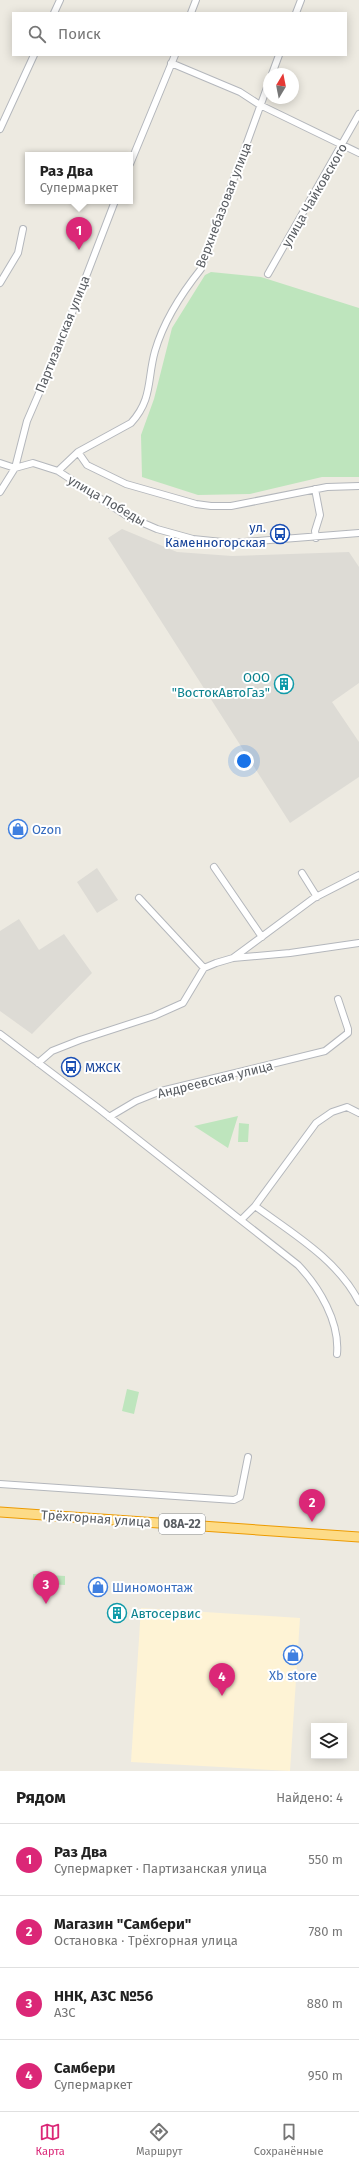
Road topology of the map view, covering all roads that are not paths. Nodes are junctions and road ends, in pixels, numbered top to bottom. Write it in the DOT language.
graph roads {
  1 [pos="60,0"];
  2 [pos="196,0"];
  3 [pos="301,0"];
  4 [pos="54,12"];
  5 [pos="191,12"];
  6 [pos="296,12"];
  7 [pos="34,56"];
  8 [pos="174,56"];
  9 [pos="279,56"];
  10 [pos="171,63"];
  11 [pos="274,68"];
  12 [pos="263,97"];
  13 [pos="260,105"];
  14 [pos="359,114"];
  15 [pos="0,129"];
  16 [pos="343,144"];
  17 [pos="359,153"];
  18 [pos="133,157"];
  19 [pos="114,204"];
  20 [pos="23,229"];
  21 [pos="268,274"];
  22 [pos="0,283"];
  23 [pos="78,452"];
  24 [pos="0,463"];
  25 [pos="15,468"];
  26 [pos="58,471"];
  27 [pos="359,486"];
  28 [pos="315,489"];
  29 [pos="0,492"];
  30 [pos="359,533"];
  31 [pos="316,538"];
  32 [pos="214,867"];
  33 [pos="302,873"];
  34 [pos="359,875"];
  35 [pos="320,895"];
  36 [pos="139,898"];
  37 [pos="262,936"];
  38 [pos="359,943"];
  39 [pos="233,958"];
  40 [pos="204,968"];
  41 [pos="338,999"];
  42 [pos="0,1034"];
  43 [pos="38,1063"];
  44 [pos="359,1113"];
  45 [pos="109,1117"];
  46 [pos="255,1206"];
  47 [pos="241,1220"];
  48 [pos="359,1302"];
  49 [pos="337,1354"];
  50 [pos="248,1457"];
  51 [pos="0,1484"];
  52 [pos="0,1512"];
  53 [pos="359,1536"];
  1 -- 4 [label="street"];
  2 -- 5 [label="street"];
  3 -- 6 [label="street"];
  7 -- 15 [label="street"];
  8 -- 10 [label="street"];
  9 -- 11 [label="street"];
  10 -- 13 [label="street"];
  10 -- 18 [label="street"];
  12 -- 13 [label="street, Верхнебазовая улица"];
  13 -- 16 [label="street"];
  13 -- 23 [label="street, Верхнебазовая улица"];
  14 -- 16 [label="street, улица Чайковского"];
  16 -- 17 [label="street"];
  16 -- 21 [label="street, улица Чайковского"];
  19 -- 25 [label="street, Партизанская улица"];
  20 -- 22 [label="street"];
  23 -- 26 [label="street, Верхнебазовая улица"];
  23 -- 28 [label="street"];
  24 -- 25 [label="street"];
  25 -- 26 [label="street, улица Победы"];
  25 -- 29 [label="street, Партизанская улица"];
  26 -- 31 [label="street, улица Победы"];
  27 -- 28 [label="street"];
  28 -- 31 [label="street"];
  30 -- 31 [label="street, улица Победы"];
  32 -- 37 [label="street"];
  33 -- 35 [label="street"];
  34 -- 35 [label="street"];
  35 -- 37 [label="street"];
  36 -- 40 [label="street"];
  37 -- 39 [label="street"];
  38 -- 39 [label="street"];
  39 -- 40 [label="street"];
  40 -- 43 [label="street"];
  41 -- 45 [label="street, Андреевская улица"];
  42 -- 43 [label="street"];
  43 -- 45 [label="street"];
  44 -- 46 [label="street"];
  45 -- 47 [label="street"];
  46 -- 47 [label="street"];
  46 -- 48 [label="street"];
  47 -- 49 [label="street"];
  50 -- 51 [label="street"];
  52 -- 53 [label="highway, Трёхгорная улица / 08А-22"];
}
